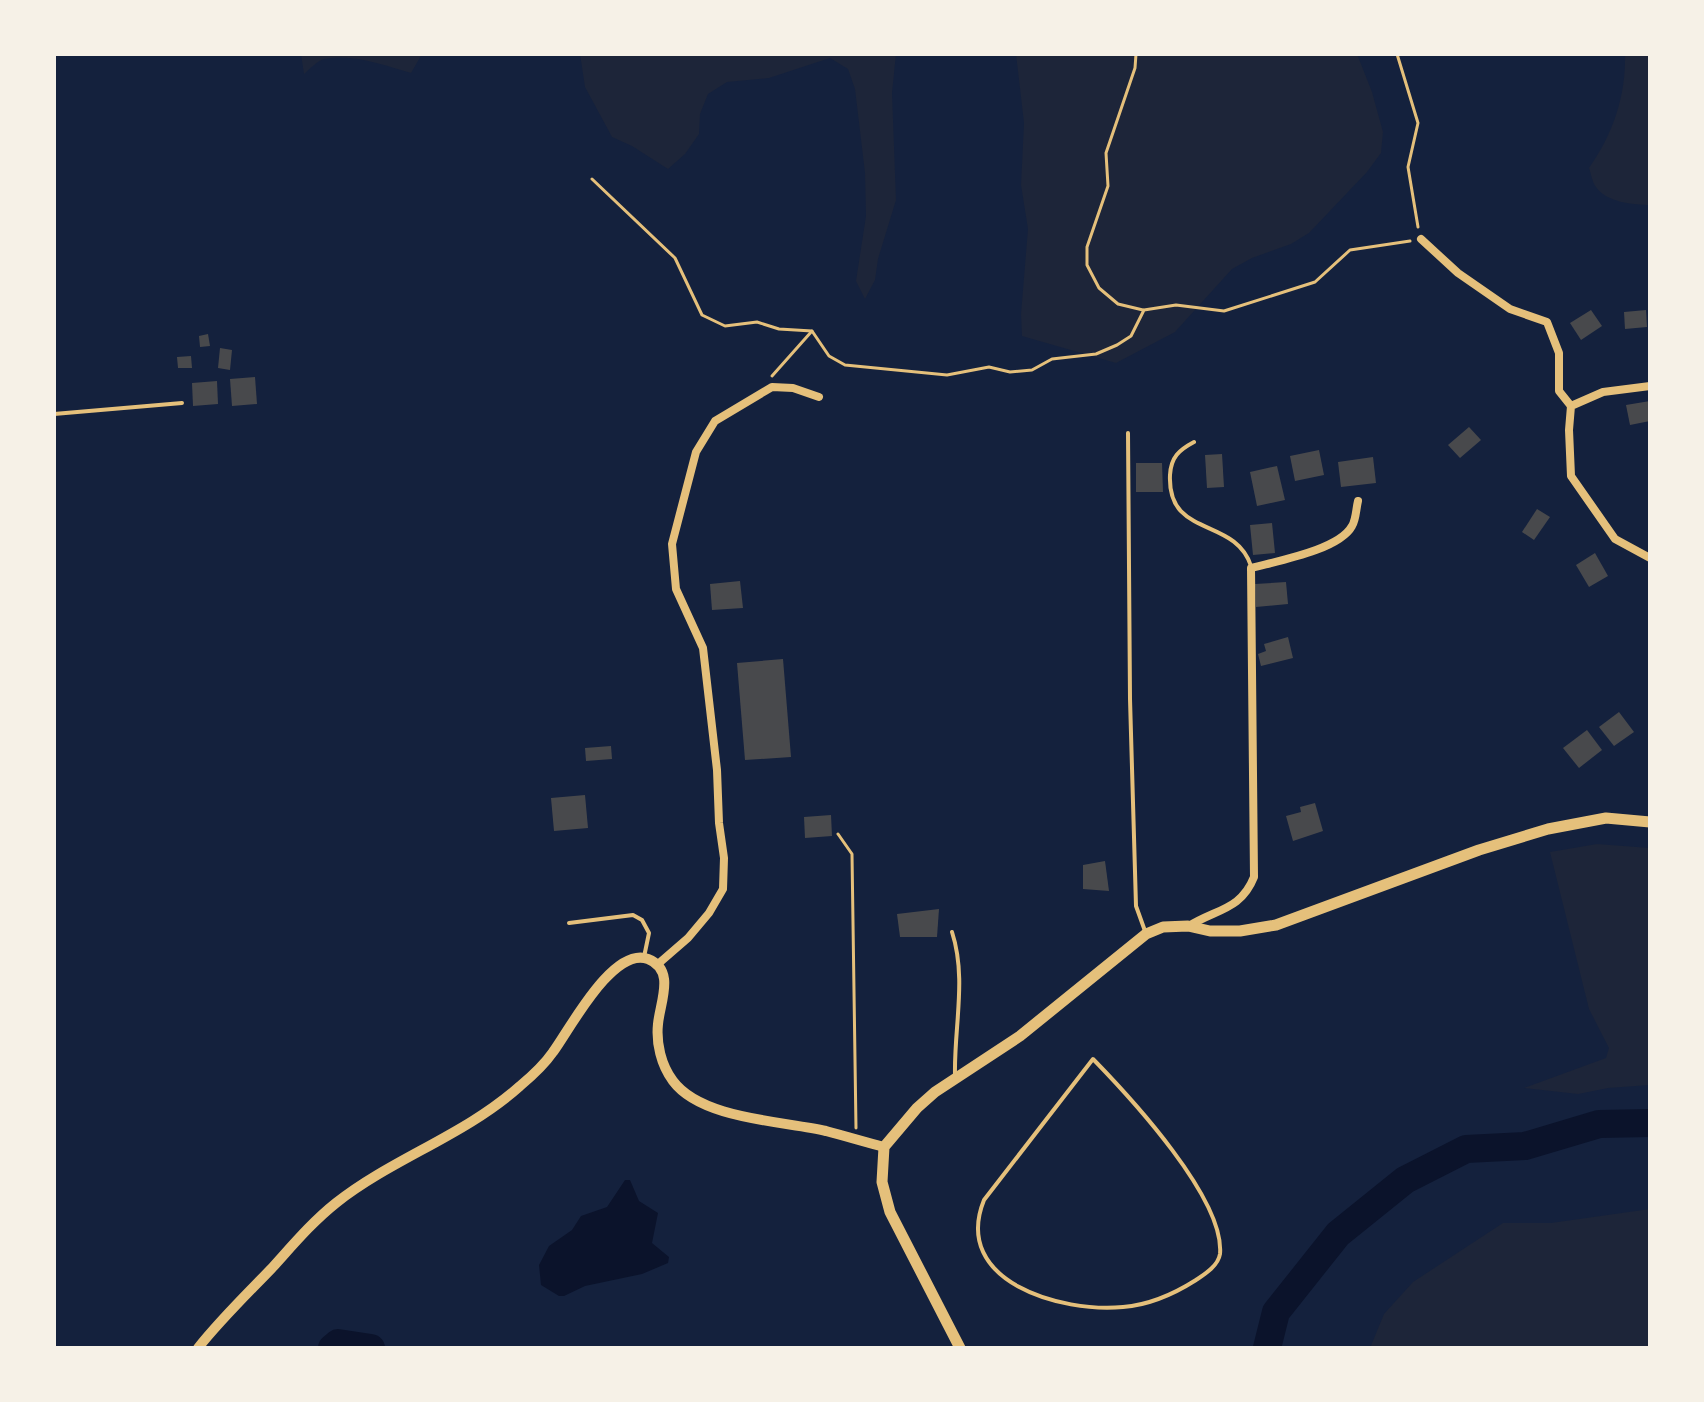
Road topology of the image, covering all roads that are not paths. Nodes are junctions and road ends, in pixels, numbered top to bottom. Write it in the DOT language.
graph roads {
  1 [pos="1421,239"];
  2 [pos="1650,386"];
  3 [pos="819,397"];
  4 [pos="182,403"];
  5 [pos="1571,406"];
  6 [pos="54,414"];
  7 [pos="1128,433"];
  8 [pos="1194,442"];
  9 [pos="1358,501"];
  10 [pos="1650,558"];
  11 [pos="1251,568"];
  12 [pos="1650,822"];
  13 [pos="569,923"];
  14 [pos="1188,926"];
  15 [pos="952,932"];
  16 [pos="1146,934"];
  17 [pos="644,957"];
  18 [pos="658,964"];
  19 [pos="1093,1059"];
  20 [pos="955,1080"];
  21 [pos="884,1147"];
  22 [pos="198,1348"];
  23 [pos="960,1348"];
  1 -- 5 [label="street"];
  2 -- 5 [label="street"];
  3 -- 18 [label="street"];
  4 -- 6 [label="lane"];
  5 -- 10 [label="street"];
  7 -- 16 [label="lane"];
  8 -- 11 [label="lane"];
  9 -- 11 [label="street"];
  11 -- 14 [label="street"];
  12 -- 14 [label="main road"];
  13 -- 17 [label="lane"];
  14 -- 16 [label="main road"];
  15 -- 20 [label="lane"];
  16 -- 20 [label="main road"];
  17 -- 18 [label="street"];
  17 -- 22 [label="street"];
  18 -- 21 [label="street"];
  19 -- 19 [label="lane"];
  20 -- 21 [label="main road"];
  21 -- 23 [label="main road"];
}
